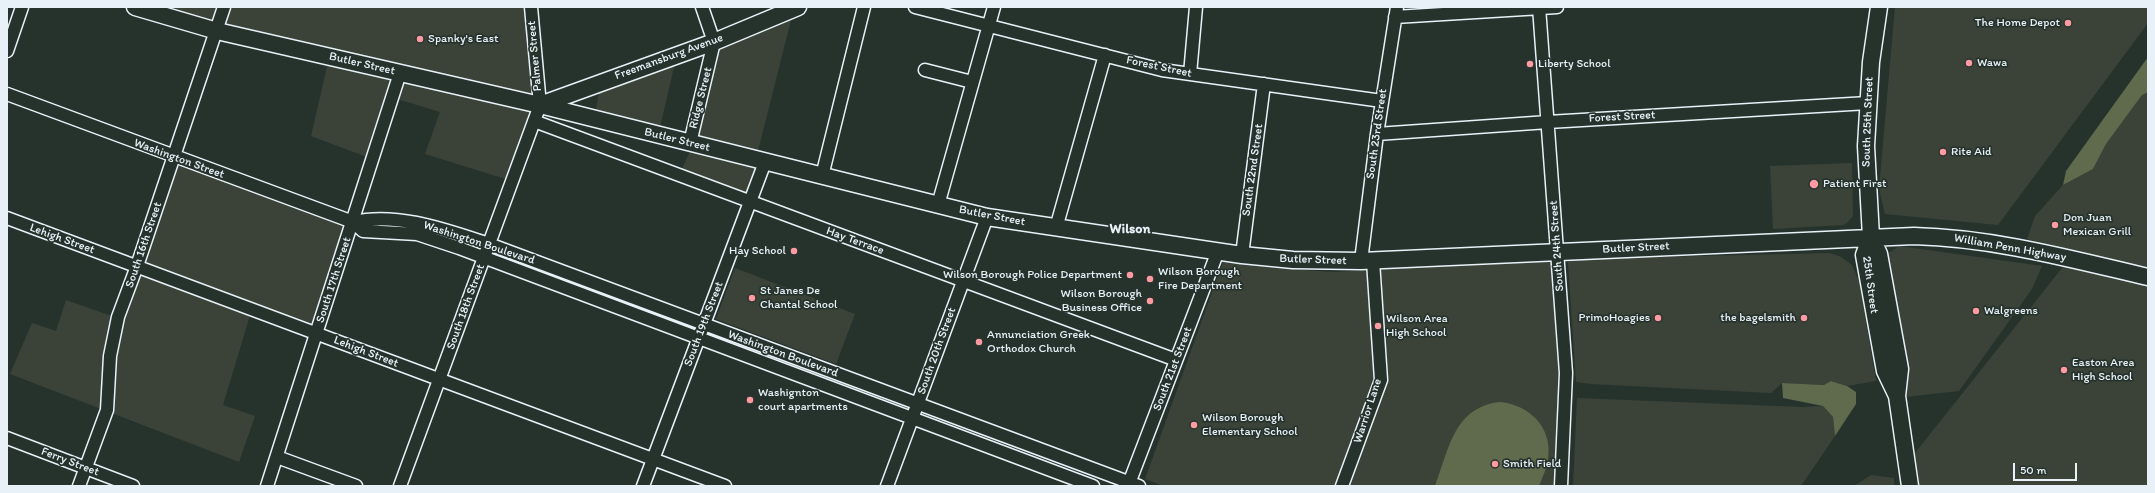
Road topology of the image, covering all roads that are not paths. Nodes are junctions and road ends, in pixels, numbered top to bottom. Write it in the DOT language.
graph roads {
  1 [pos="22,7"];
  2 [pos="135,7"];
  3 [pos="224,7"];
  4 [pos="530,7"];
  5 [pos="702,7"];
  6 [pos="798,7"];
  7 [pos="864,7"];
  8 [pos="915,7"];
  9 [pos="994,7"];
  10 [pos="1196,7"];
  11 [pos="1558,7"];
  12 [pos="1539,8"];
  13 [pos="1878,8"];
  14 [pos="1396,12"];
  15 [pos="989,25"];
  16 [pos="217,31"];
  17 [pos="714,42"];
  18 [pos="7,51"];
  19 [pos="1105,55"];
  20 [pos="925,70"];
  21 [pos="400,73"];
  22 [pos="1190,74"];
  23 [pos="972,82"];
  24 [pos="1264,84"];
  25 [pos="7,94"];
  26 [pos="1382,101"];
  27 [pos="1868,103"];
  28 [pos="540,105"];
  29 [pos="534,122"];
  30 [pos="1548,122"];
  31 [pos="1377,134"];
  32 [pos="690,143"];
  33 [pos="174,157"];
  34 [pos="765,162"];
  35 [pos="822,176"];
  36 [pos="750,202"];
  37 [pos="938,205"];
  38 [pos="987,217"];
  39 [pos="7,218"];
  40 [pos="353,222"];
  41 [pos="1056,228"];
  42 [pos="1871,237"];
  43 [pos="489,244"];
  44 [pos="1558,251"];
  45 [pos="1218,252"];
  46 [pos="1242,255"];
  47 [pos="484,258"];
  48 [pos="1367,261"];
  49 [pos="137,266"];
  50 [pos="2148,277"];
  51 [pos="963,281"];
  52 [pos="704,324"];
  53 [pos="316,333"];
  54 [pos="698,338"];
  55 [pos="1176,360"];
  56 [pos="439,380"];
  57 [pos="918,404"];
  58 [pos="912,418"];
  59 [pos="7,438"];
  60 [pos="277,457"];
  61 [pos="653,459"];
  62 [pos="85,468"];
  63 [pos="1132,485"];
  64 [pos="79,486"];
  65 [pos="133,486"];
  66 [pos="267,486"];
  67 [pos="356,486"];
  68 [pos="400,486"];
  69 [pos="643,486"];
  70 [pos="725,486"];
  71 [pos="887,486"];
  72 [pos="1093,486"];
  73 [pos="1342,486"];
  74 [pos="1561,486"];
  75 [pos="1910,486"];
  1 -- 18 [label="street"];
  2 -- 16 [label="main road, Butler Street"];
  3 -- 16 [label="street, South 16th Street"];
  4 -- 28 [label="street, Palmer Street"];
  5 -- 17 [label="street"];
  6 -- 17 [label="main road, Freemansburg Avenue"];
  7 -- 35 [label="street"];
  8 -- 15 [label="street, Forest Street"];
  9 -- 15 [label="street"];
  10 -- 22 [label="street"];
  11 -- 12 [label="street"];
  12 -- 14 [label="street"];
  12 -- 30 [label="street, South 24th Street"];
  13 -- 27 [label="main road, South 25th Street"];
  14 -- 26 [label="street, South 23rd Street"];
  15 -- 19 [label="street, Forest Street"];
  15 -- 23 [label="street"];
  16 -- 21 [label="main road, Butler Street"];
  16 -- 33 [label="street, South 16th Street"];
  17 -- 28 [label="main road, Freemansburg Avenue"];
  17 -- 32 [label="street, Ridge Street"];
  19 -- 22 [label="street, Forest Street"];
  19 -- 41 [label="street"];
  20 -- 23 [label="street"];
  21 -- 28 [label="main road, Butler Street"];
  21 -- 40 [label="street, South 17th Street"];
  22 -- 24 [label="street, Forest Street"];
  23 -- 37 [label="street"];
  24 -- 26 [label="street, Forest Street"];
  24 -- 46 [label="street, South 22nd Street"];
  25 -- 33 [label="street, Washington Street"];
  26 -- 31 [label="street, South 23rd Street"];
  27 -- 30 [label="street, Forest Street"];
  27 -- 42 [label="main road, South 25th Street"];
  28 -- 29 [label="street, South 18th Street"];
  28 -- 32 [label="main road, Butler Street"];
  29 -- 36 [label="street, Hay Terrace"];
  29 -- 43 [label="street, South 18th Street"];
  30 -- 31 [label="street, Forest Street"];
  30 -- 44 [label="street, South 24th Street"];
  31 -- 48 [label="street, South 23rd Street"];
  32 -- 34 [label="main road, Butler Street"];
  33 -- 40 [label="street, Washington Street"];
  33 -- 49 [label="street, South 16th Street"];
  34 -- 35 [label="main road, Butler Street"];
  34 -- 36 [label="street, South 19th Street"];
  35 -- 37 [label="main road, Butler Street"];
  36 -- 51 [label="street, Hay Terrace"];
  36 -- 52 [label="street, South 19th Street"];
  37 -- 38 [label="main road, Butler Street"];
  38 -- 41 [label="main road, Butler Street"];
  38 -- 51 [label="street, South 20th Street"];
  39 -- 49 [label="street, Lehigh Street"];
  40 -- 43 [label="street, Washington Boulevard"];
  40 -- 47 [label="street, Washington Boulevard"];
  40 -- 53 [label="street, South 17th Street"];
  41 -- 45 [label="main road, Butler Street"];
  42 -- 44 [label="main road, Butler Street"];
  42 -- 50 [label="main road, William Penn Highway"];
  42 -- 75 [label="main road, 25th Street"];
  43 -- 47 [label="street, South 18th Street"];
  43 -- 52 [label="street, Washington Boulevard"];
  44 -- 48 [label="main road, Butler Street"];
  44 -- 74 [label="street, South 24th Street"];
  45 -- 46 [label="main road, Butler Street"];
  45 -- 55 [label="street, South 21st Street"];
  46 -- 48 [label="main road, Butler Street"];
  47 -- 54 [label="street, Washington Boulevard"];
  47 -- 56 [label="street, South 18th Street"];
  48 -- 73 [label="street, Warrior Lane"];
  49 -- 53 [label="street, Lehigh Street"];
  49 -- 62 [label="street, South 16th Street"];
  51 -- 55 [label="street, Hay Terrace"];
  51 -- 57 [label="street, South 20th Street"];
  52 -- 54 [label="street, South 19th Street"];
  52 -- 57 [label="street, Washington Boulevard"];
  53 -- 56 [label="street, Lehigh Street"];
  53 -- 60 [label="street, South 17th Street"];
  54 -- 58 [label="street, Washington Boulevard"];
  54 -- 61 [label="street, South 19th Street"];
  55 -- 63 [label="street, South 21st Street"];
  56 -- 61 [label="street, Lehigh Street"];
  56 -- 68 [label="street, South 18th Street"];
  57 -- 58 [label="street, South 20th Street"];
  57 -- 63 [label="street, Washington Boulevard"];
  58 -- 71 [label="street, South 20th Street"];
  58 -- 72 [label="street, Washington Boulevard"];
  59 -- 62 [label="street, Ferry Street"];
  60 -- 66 [label="street, South 17th Street"];
  60 -- 67 [label="street"];
  61 -- 69 [label="street, South 19th Street"];
  61 -- 70 [label="street, Lehigh Street"];
  62 -- 64 [label="street, South 16th Street"];
  62 -- 65 [label="street, Ferry Street"];
}
